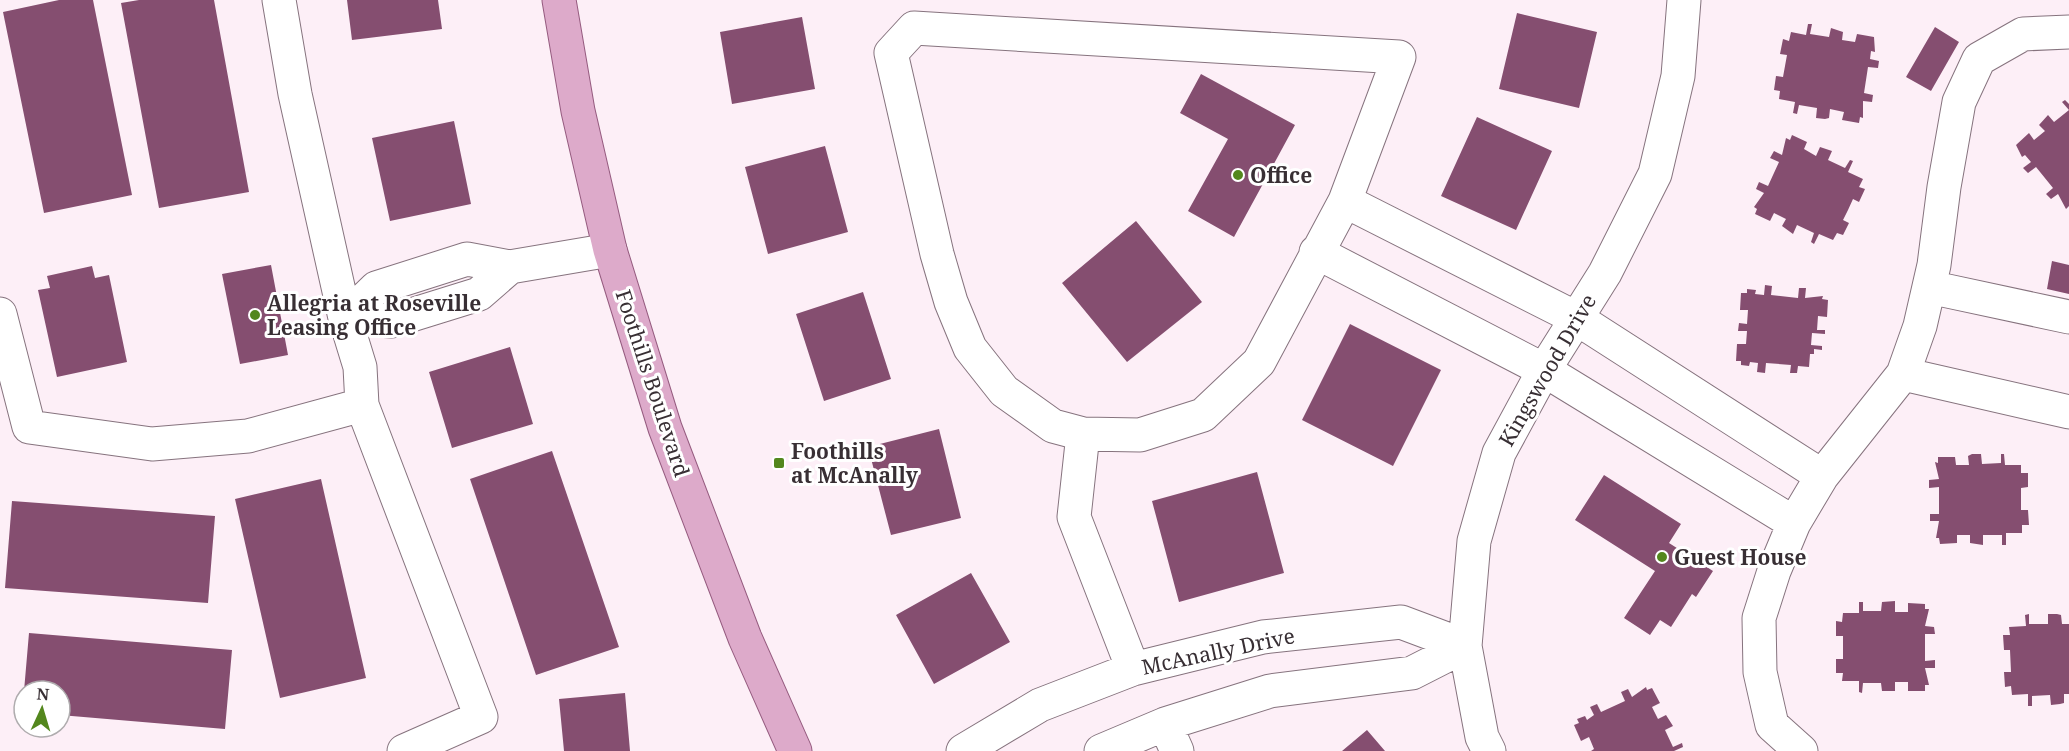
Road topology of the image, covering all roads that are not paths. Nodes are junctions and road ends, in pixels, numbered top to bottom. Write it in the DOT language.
graph roads {
  1 [pos="279,0"];
  2 [pos="559,0"];
  3 [pos="1684,0"];
  4 [pos="2069,32"];
  5 [pos="1345,201"];
  6 [pos="610,250"];
  7 [pos="1316,252"];
  8 [pos="1929,286"];
  9 [pos="0,314"];
  10 [pos="2069,317"];
  11 [pos="345,318"];
  12 [pos="1576,318"];
  13 [pos="1544,370"];
  14 [pos="1903,374"];
  15 [pos="363,405"];
  16 [pos="2069,412"];
  17 [pos="1083,434"];
  18 [pos="1822,476"];
  19 [pos="1794,523"];
  20 [pos="1466,646"];
  21 [pos="1133,669"];
  22 [pos="1171,738"];
  23 [pos="404,751"];
  24 [pos="795,751"];
  25 [pos="963,751"];
  26 [pos="1101,751"];
  27 [pos="1489,751"];
  28 [pos="1801,751"];
  1 -- 11 [label="street"];
  2 -- 6 [label="main road, Foothills Boulevard"];
  3 -- 12 [label="street, Kingswood Drive"];
  4 -- 8 [label="street"];
  5 -- 7 [label="street"];
  5 -- 12 [label="street"];
  5 -- 17 [label="street"];
  6 -- 11 [label="street"];
  6 -- 24 [label="main road, Foothills Boulevard"];
  7 -- 13 [label="street"];
  7 -- 17 [label="street"];
  8 -- 10 [label="street"];
  8 -- 14 [label="street"];
  9 -- 15 [label="street"];
  11 -- 15 [label="street"];
  12 -- 13 [label="street, Kingswood Drive"];
  12 -- 18 [label="street"];
  13 -- 19 [label="street"];
  13 -- 20 [label="street, Kingswood Drive"];
  14 -- 16 [label="street"];
  14 -- 18 [label="street"];
  15 -- 23 [label="street"];
  17 -- 21 [label="street"];
  18 -- 19 [label="street"];
  19 -- 28 [label="street"];
  20 -- 21 [label="street, McAnally Drive"];
  20 -- 22 [label="street"];
  20 -- 27 [label="street, Kingswood Drive"];
  21 -- 25 [label="street, McAnally Drive"];
  22 -- 26 [label="street"];
}
